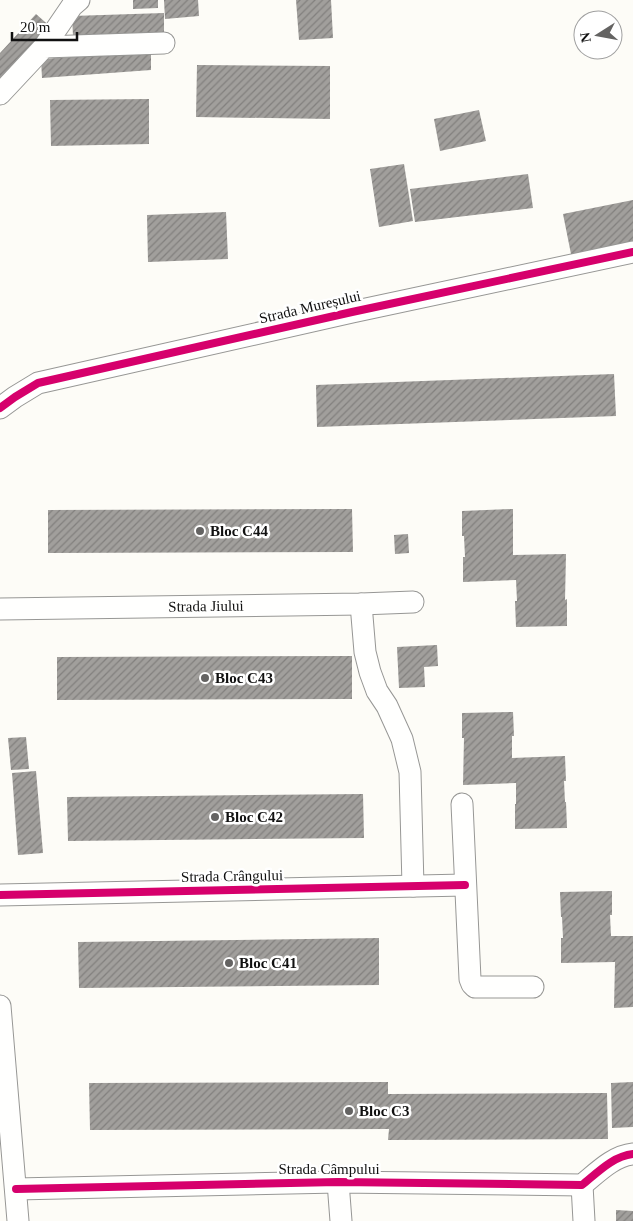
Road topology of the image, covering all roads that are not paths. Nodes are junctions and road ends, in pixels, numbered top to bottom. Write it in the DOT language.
graph roads {
  1 [pos="79,0"];
  2 [pos="164,43"];
  3 [pos="44,46"];
  4 [pos="0,94"];
  5 [pos="629,258"];
  6 [pos="38,383"];
  7 [pos="0,389"];
  8 [pos="0,408"];
  9 [pos="413,602"];
  10 [pos="361,604"];
  11 [pos="0,609"];
  12 [pos="462,804"];
  13 [pos="465,884"];
  14 [pos="413,886"];
  15 [pos="0,896"];
  16 [pos="533,987"];
  17 [pos="0,1006"];
  18 [pos="633,1154"];
  19 [pos="338,1182"];
  20 [pos="582,1185"];
  21 [pos="16,1189"];
  22 [pos="18,1221"];
  23 [pos="341,1221"];
  24 [pos="584,1221"];
  1 -- 3 [label="street"];
  2 -- 3 [label="street"];
  3 -- 4 [label="street"];
  5 -- 6 [label="street, Strada Mureșului"];
  6 -- 7 [label="street"];
  6 -- 8 [label="street, Strada Mureșului"];
  9 -- 10 [label="street, Strada Jiului"];
  10 -- 11 [label="street, Strada Jiului"];
  10 -- 14 [label="street"];
  12 -- 13 [label="street"];
  13 -- 14 [label="street, Strada Crângului"];
  13 -- 16 [label="street"];
  14 -- 15 [label="street, Strada Crângului"];
  17 -- 21 [label="street"];
  18 -- 20 [label="street"];
  19 -- 20 [label="street, Strada Câmpului"];
  19 -- 21 [label="street, Strada Câmpului"];
  19 -- 23 [label="street"];
  20 -- 24 [label="street"];
  21 -- 22 [label="street"];
}
